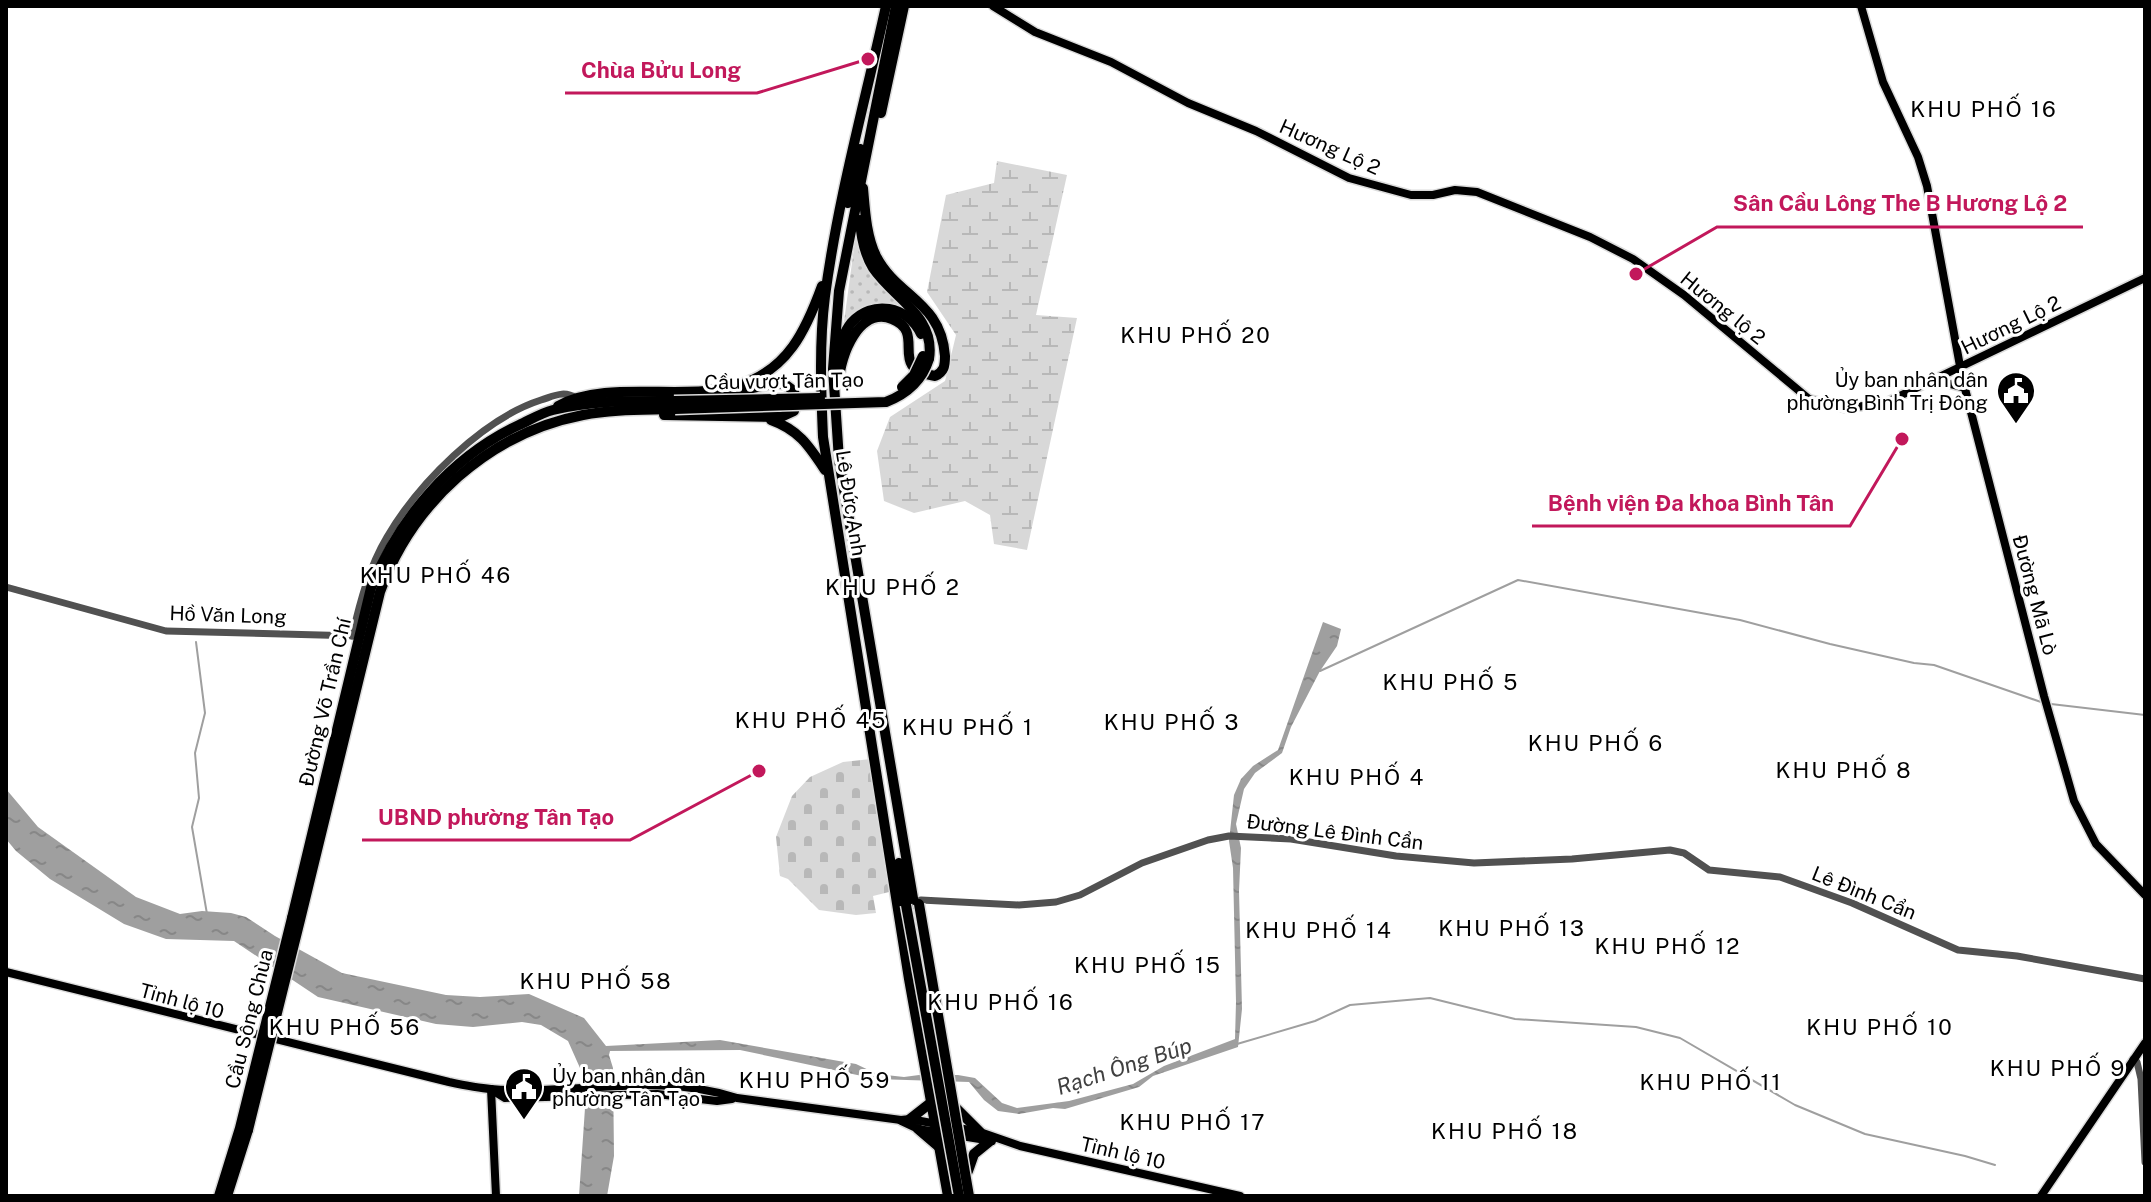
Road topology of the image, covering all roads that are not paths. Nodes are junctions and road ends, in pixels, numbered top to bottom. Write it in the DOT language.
graph roads {
  1 [pos="891,6"];
  2 [pos="904,6"];
  3 [pos="993,6"];
  4 [pos="1861,6"];
  5 [pos="865,143"];
  6 [pos="862,171"];
  7 [pos="858,196"];
  8 [pos="836,247"];
  9 [pos="830,267"];
  10 [pos="1662,278"];
  11 [pos="2145,278"];
  12 [pos="876,309"];
  13 [pos="855,333"];
  14 [pos="926,357"];
  15 [pos="1960,368"];
  16 [pos="833,369"];
  17 [pos="1935,380"];
  18 [pos="1965,388"];
  19 [pos="710,391"];
  20 [pos="1800,394"];
  21 [pos="576,398"];
  22 [pos="675,405"];
  23 [pos="549,411"];
  24 [pos="766,417"];
  25 [pos="516,437"];
  26 [pos="841,460"];
  27 [pos="827,474"];
  28 [pos="6,587"];
  29 [pos="360,636"];
  30 [pos="885,820"];
  31 [pos="896,846"];
  32 [pos="1572,859"];
  33 [pos="2145,895"];
  34 [pos="909,897"];
  35 [pos="296,919"];
  36 [pos="6,972"];
  37 [pos="2145,979"];
  38 [pos="2145,1043"];
  39 [pos="947,1049"];
  40 [pos="922,1050"];
  41 [pos="2133,1059"];
  42 [pos="491,1089"];
  43 [pos="931,1101"];
  44 [pos="956,1104"];
  45 [pos="905,1120"];
  46 [pos="935,1128"];
  47 [pos="244,1129"];
  48 [pos="918,1129"];
  49 [pos="961,1132"];
  50 [pos="980,1132"];
  51 [pos="994,1141"];
  52 [pos="939,1147"];
  53 [pos="2145,1162"];
  54 [pos="968,1172"];
  55 [pos="944,1178"];
  56 [pos="219,1196"];
  57 [pos="227,1196"];
  58 [pos="496,1196"];
  59 [pos="948,1196"];
  60 [pos="964,1196"];
  61 [pos="1240,1196"];
  62 [pos="2041,1196"];
  1 -- 5 [label="highway, Lê Đức Anh"];
  1 -- 8 [label="highway, Lê Đức Anh"];
  2 -- 6 [label="highway, Lê Đức Anh"];
  3 -- 10 [label="main road, Hương Lộ 2"];
  4 -- 15 [label="main road, Đường Mã Lò"];
  5 -- 6 [label="highway, Lê Đức Anh"];
  5 -- 8 [label="highway, Lê Đức Anh"];
  6 -- 7 [label="highway, Lê Đức Anh"];
  6 -- 13 [label="highway, Lê Đức Anh"];
  7 -- 14 [label="highway"];
  7 -- 16 [label="highway, Lê Đức Anh"];
  8 -- 9 [label="highway"];
  8 -- 31 [label="highway, Lê Đức Anh"];
  9 -- 19 [label="highway"];
  9 -- 27 [label="highway, Lê Đức Anh"];
  10 -- 20 [label="main road, Hương lộ 2"];
  11 -- 15 [label="main road, Hương Lộ 2"];
  12 -- 13 [label="highway"];
  12 -- 14 [label="highway"];
  12 -- 16 [label="highway"];
  13 -- 26 [label="highway, Lê Đức Anh"];
  14 -- 22 [label="highway, bridge"];
  15 -- 17 [label="main road, Hương Lộ 2"];
  15 -- 18 [label="main road, Đường Mã Lò"];
  16 -- 26 [label="highway, Lê Đức Anh"];
  17 -- 18 [label="main road"];
  17 -- 20 [label="main road, Hương Lộ 2"];
  18 -- 33 [label="main road, Đường Mã Lò"];
  19 -- 21 [label="highway"];
  19 -- 24 [label="highway"];
  21 -- 23 [label="highway"];
  21 -- 29 [label="street"];
  22 -- 23 [label="highway, Đường Võ Trần Chí"];
  22 -- 25 [label="highway, Đường Võ Trần Chí"];
  23 -- 29 [label="highway, Đường Võ Trần Chí"];
  24 -- 25 [label="highway"];
  24 -- 27 [label="highway"];
  25 -- 29 [label="highway, Đường Võ Trần Chí"];
  26 -- 34 [label="highway, Lê Đức Anh"];
  27 -- 30 [label="highway, Lê Đức Anh"];
  28 -- 29 [label="street, Hồ Văn Long"];
  29 -- 35 [label="highway, Đường Võ Trần Chí"];
  30 -- 31 [label="highway"];
  30 -- 34 [label="highway, Lê Đức Anh"];
  31 -- 34 [label="highway, Lê Đức Anh"];
  32 -- 34 [label="street, Đường Lê Đình Cẩn"];
  32 -- 37 [label="street, Lê Đình Cẩn"];
  34 -- 39 [label="highway, Lê Đức Anh"];
  34 -- 40 [label="highway, Lê Đức Anh"];
  34 -- 60 [label="highway, bridge"];
  35 -- 47 [label="highway, Cầu Sông Chùa, bridge"];
  36 -- 42 [label="main road, Tỉnh lộ 10"];
  38 -- 41 [label="main road"];
  39 -- 40 [label="highway"];
  39 -- 44 [label="highway, Lê Đức Anh, bridge"];
  40 -- 43 [label="highway, Lê Đức Anh"];
  41 -- 53 [label="street"];
  41 -- 62 [label="main road"];
  42 -- 45 [label="main road, Tỉnh lộ 10"];
  42 -- 58 [label="main road"];
  43 -- 44 [label="highway"];
  43 -- 45 [label="highway"];
  43 -- 46 [label="highway, Lê Đức Anh"];
  44 -- 49 [label="highway"];
  44 -- 50 [label="highway"];
  45 -- 46 [label="main road, Tỉnh lộ 10"];
  45 -- 48 [label="main road, Tỉnh lộ 10"];
  46 -- 48 [label="main road, Tỉnh lộ 10"];
  46 -- 49 [label="main road, Tỉnh lộ 10"];
  46 -- 52 [label="highway, Lê Đức Anh"];
  47 -- 56 [label="highway"];
  47 -- 57 [label="highway"];
  48 -- 52 [label="highway"];
  49 -- 50 [label="main road, Tỉnh lộ 10"];
  49 -- 51 [label="main road, Tỉnh lộ 10"];
  49 -- 54 [label="highway"];
  50 -- 51 [label="main road, Tỉnh lộ 10"];
  51 -- 54 [label="highway"];
  51 -- 61 [label="main road, Tỉnh lộ 10"];
  52 -- 55 [label="highway, Lê Đức Anh"];
  54 -- 55 [label="highway"];
  54 -- 60 [label="highway"];
  55 -- 59 [label="highway, Lê Đức Anh"];
}
